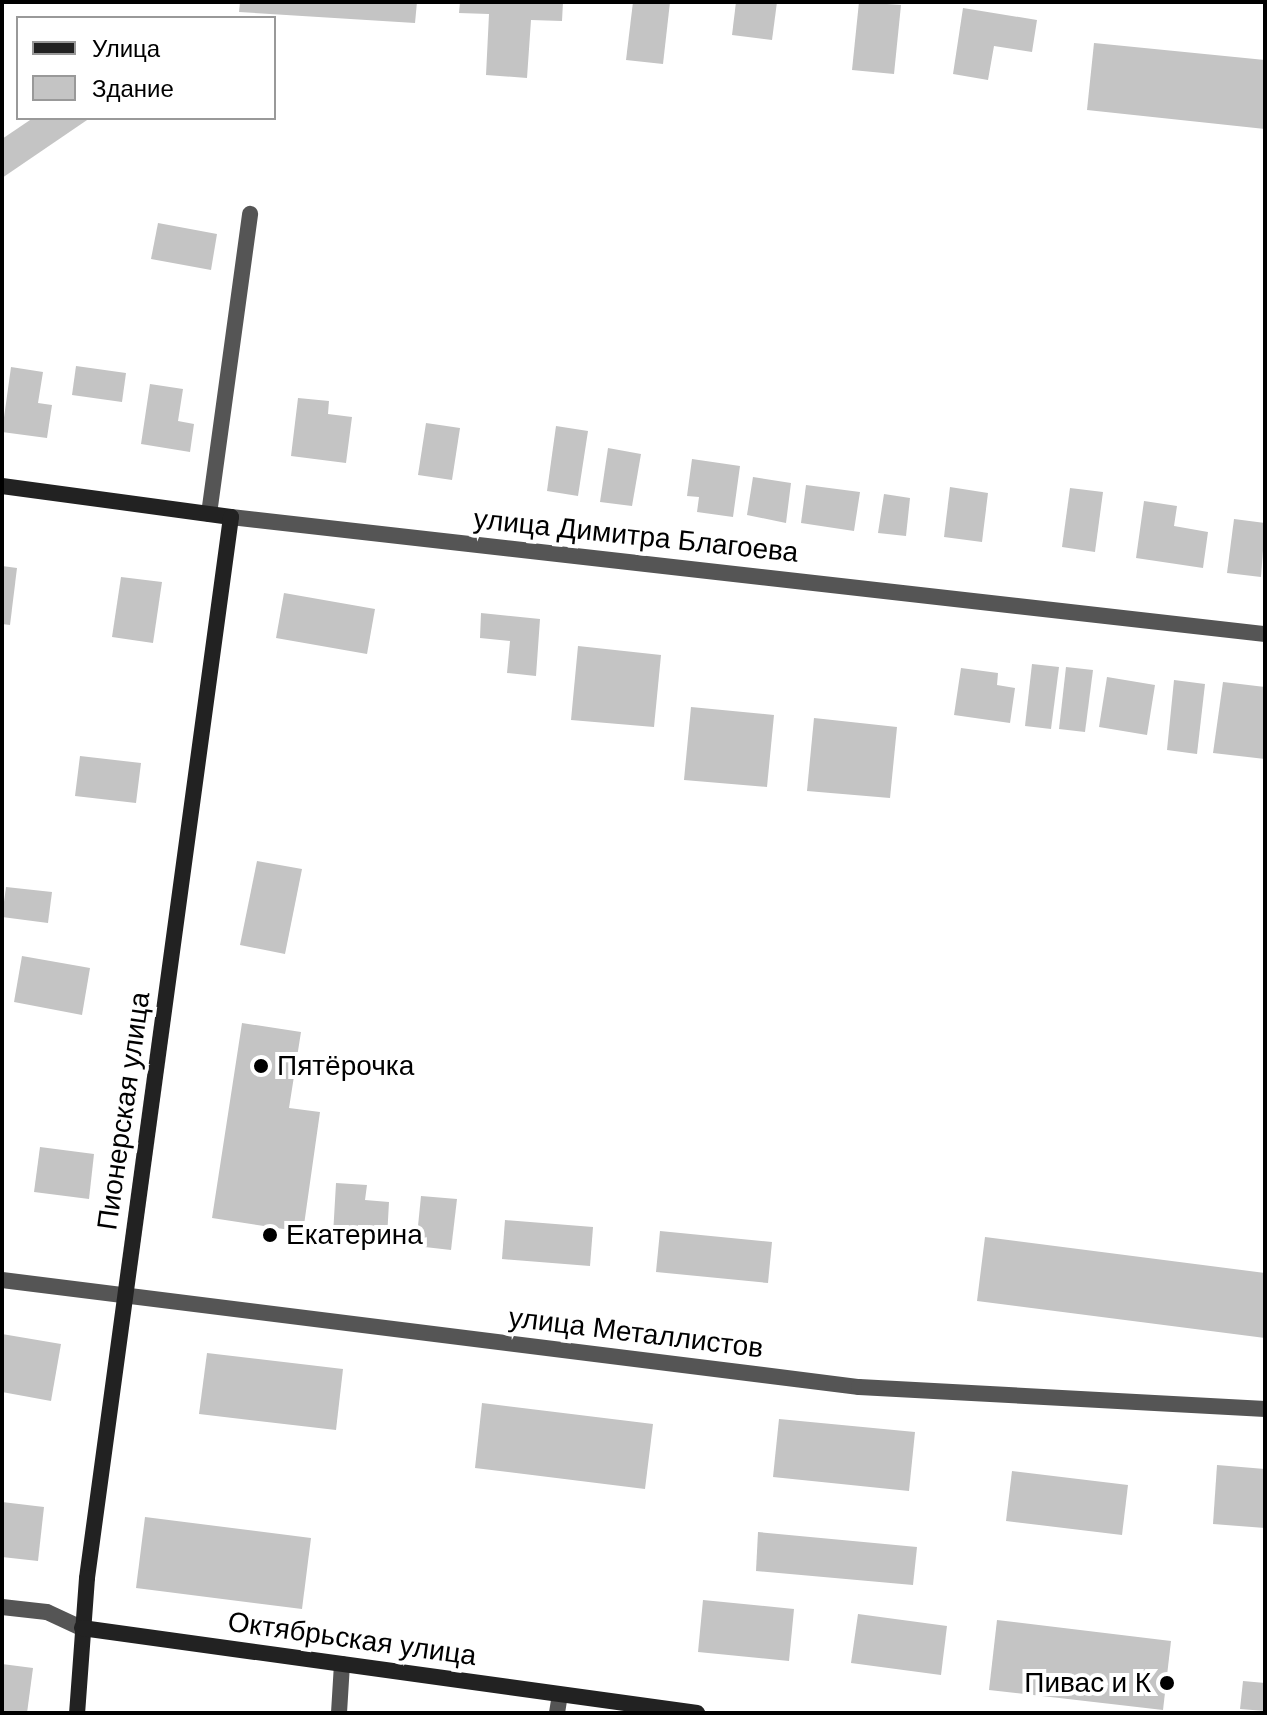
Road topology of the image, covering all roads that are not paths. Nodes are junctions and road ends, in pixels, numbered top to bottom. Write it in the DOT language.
graph roads {
  1 [pos="250,214"];
  2 [pos="2,486"];
  3 [pos="209,514"];
  4 [pos="231,517"];
  5 [pos="1265,634"];
  6 [pos="2,1280"];
  7 [pos="125,1295"];
  8 [pos="1265,1409"];
  9 [pos="2,1607"];
  10 [pos="82,1628"];
  11 [pos="342,1664"];
  12 [pos="560,1695"];
  13 [pos="77,1713"];
  14 [pos="339,1713"];
  15 [pos="557,1713"];
  16 [pos="697,1713"];
  1 -- 3 [label="street"];
  2 -- 3 [label="main road, улица Димитра Благоева"];
  3 -- 4 [label="main road, улица Димитра Благоева"];
  4 -- 5 [label="street, улица Димитра Благоева"];
  4 -- 7 [label="main road, Пионерская улица"];
  6 -- 7 [label="street, улица Металлистов"];
  7 -- 8 [label="street, улица Металлистов"];
  7 -- 10 [label="main road, Пионерская улица"];
  9 -- 10 [label="street, Октябрьская улица"];
  10 -- 11 [label="main road, Октябрьская улица"];
  10 -- 13 [label="main road, Пионерская улица"];
  11 -- 12 [label="main road, Октябрьская улица"];
  11 -- 14 [label="street"];
  12 -- 15 [label="street"];
  12 -- 16 [label="main road, Октябрьская улица"];
}
